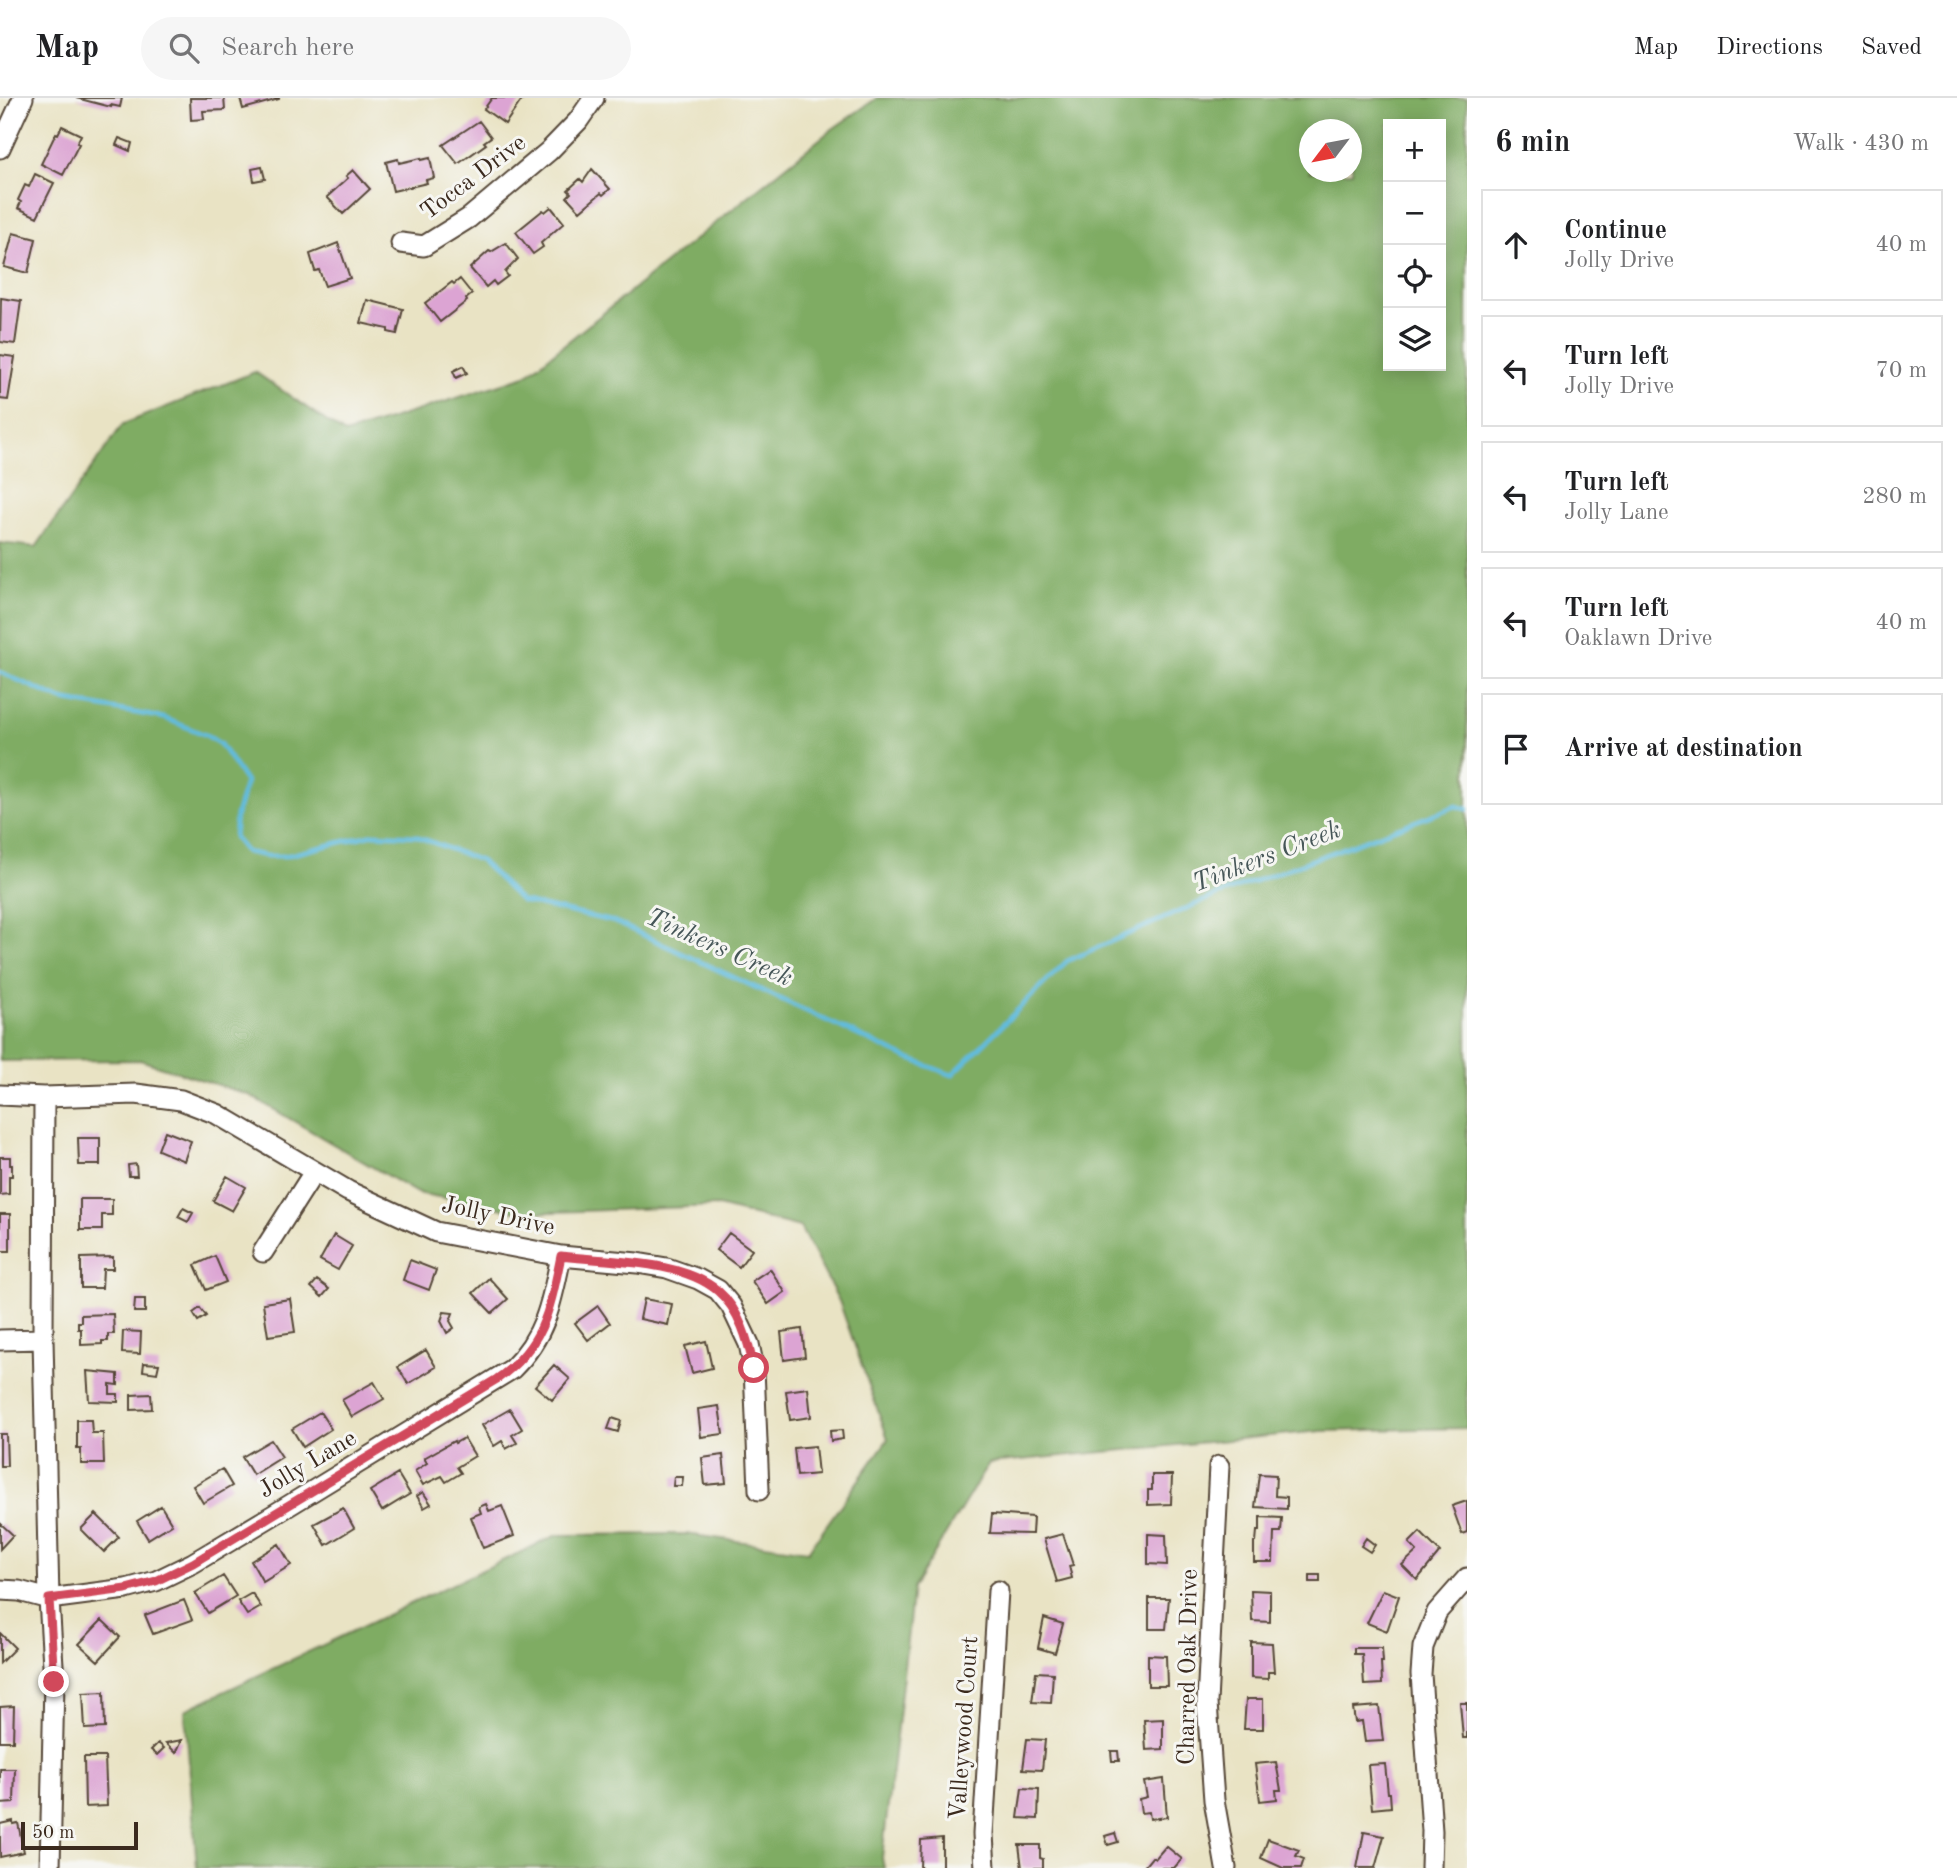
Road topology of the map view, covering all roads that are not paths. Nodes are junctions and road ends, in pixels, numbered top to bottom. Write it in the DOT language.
graph roads {
  1 [pos="23,98"];
  2 [pos="594,98"];
  3 [pos="0,148"];
  4 [pos="401,243"];
  5 [pos="0,1095"];
  6 [pos="44,1097"];
  7 [pos="314,1172"];
  8 [pos="263,1252"];
  9 [pos="561,1256"];
  10 [pos="43,1339"];
  11 [pos="0,1340"];
  12 [pos="1219,1466"];
  13 [pos="759,1490"];
  14 [pos="1467,1578"];
  15 [pos="0,1590"];
  16 [pos="998,1591"];
  17 [pos="49,1599"];
  18 [pos="50,1868"];
  19 [pos="985,1868"];
  20 [pos="1226,1868"];
  21 [pos="1431,1868"];
  1 -- 3 [label="street"];
  2 -- 4 [label="street, Tocca Drive"];
  5 -- 6 [label="street, Jolly Drive"];
  6 -- 7 [label="street, Jolly Drive"];
  6 -- 10 [label="street"];
  7 -- 8 [label="street"];
  7 -- 9 [label="street, Jolly Drive"];
  9 -- 13 [label="street, Jolly Drive"];
  9 -- 17 [label="street, Jolly Lane"];
  10 -- 11 [label="street"];
  10 -- 17 [label="street"];
  12 -- 20 [label="street, Charred Oak Drive"];
  14 -- 21 [label="street"];
  15 -- 17 [label="street, Jolly Lane"];
  16 -- 19 [label="street, Valleywood Court"];
  17 -- 18 [label="street"];
}
